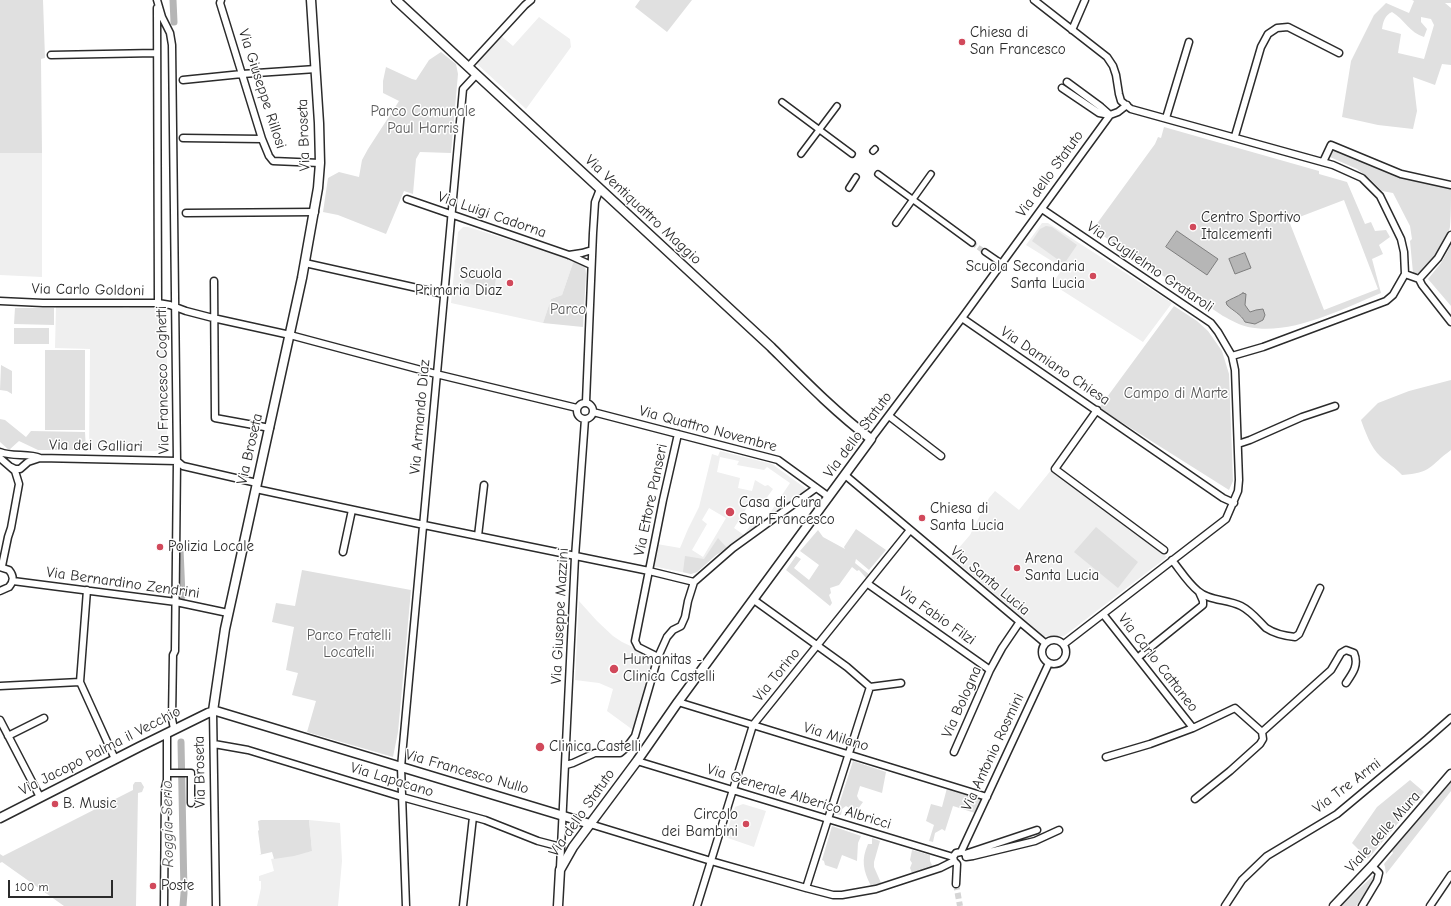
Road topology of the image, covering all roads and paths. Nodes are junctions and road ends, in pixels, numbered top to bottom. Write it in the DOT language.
graph roads {
  1 [pos="157,0"];
  2 [pos="311,0"];
  3 [pos="396,0"];
  4 [pos="531,0"];
  5 [pos="1034,0"];
  6 [pos="1085,0"];
  7 [pos="221,1"];
  8 [pos="168,30"];
  9 [pos="1072,30"];
  10 [pos="157,33"];
  11 [pos="1189,42"];
  12 [pos="156,53"];
  13 [pos="1339,53"];
  14 [pos="51,55"];
  15 [pos="468,67"];
  16 [pos="316,69"];
  17 [pos="242,74"];
  18 [pos="476,75"];
  19 [pos="183,80"];
  20 [pos="1067,82"];
  21 [pos="1062,88"];
  22 [pos="782,102"];
  23 [pos="1127,105"];
  24 [pos="837,106"];
  25 [pos="1110,115"];
  26 [pos="1166,118"];
  27 [pos="819,130"];
  28 [pos="1235,136"];
  29 [pos="183,138"];
  30 [pos="262,139"];
  31 [pos="801,154"];
  32 [pos="852,154"];
  33 [pos="1323,162"];
  34 [pos="320,163"];
  35 [pos="878,174"];
  36 [pos="931,174"];
  37 [pos="856,177"];
  38 [pos="1451,185"];
  39 [pos="848,188"];
  40 [pos="600,189"];
  41 [pos="407,199"];
  42 [pos="912,200"];
  43 [pos="1042,210"];
  44 [pos="315,212"];
  45 [pos="186,214"];
  46 [pos="451,216"];
  47 [pos="896,223"];
  48 [pos="1451,235"];
  49 [pos="972,243"];
  50 [pos="592,250"];
  51 [pos="985,252"];
  52 [pos="569,255"];
  53 [pos="1001,263"];
  54 [pos="305,264"];
  55 [pos="591,265"];
  56 [pos="1405,274"];
  57 [pos="1419,279"];
  58 [pos="214,281"];
  59 [pos="444,294"];
  60 [pos="0,301"];
  61 [pos="158,303"];
  62 [pos="175,306"];
  63 [pos="214,318"];
  64 [pos="962,318"];
  65 [pos="1451,322"];
  66 [pos="290,335"];
  67 [pos="1232,356"];
  68 [pos="436,374"];
  69 [pos="586,402"];
  70 [pos="1335,406"];
  71 [pos="577,408"];
  72 [pos="1097,410"];
  73 [pos="593,412"];
  74 [pos="889,416"];
  75 [pos="586,419"];
  76 [pos="270,428"];
  77 [pos="678,434"];
  78 [pos="871,439"];
  79 [pos="1238,444"];
  80 [pos="0,452"];
  81 [pos="14,454"];
  82 [pos="22,456"];
  83 [pos="941,456"];
  84 [pos="0,458"];
  85 [pos="40,458"];
  86 [pos="177,461"];
  87 [pos="23,466"];
  88 [pos="11,467"];
  89 [pos="845,475"];
  90 [pos="484,485"];
  91 [pos="256,486"];
  92 [pos="816,488"];
  93 [pos="829,497"];
  94 [pos="1234,503"];
  95 [pos="352,510"];
  96 [pos="424,525"];
  97 [pos="910,530"];
  98 [pos="478,536"];
  99 [pos="1164,550"];
  100 [pos="344,552"];
  101 [pos="576,556"];
  102 [pos="1172,560"];
  103 [pos="1,567"];
  104 [pos="650,571"];
  105 [pos="13,581"];
  106 [pos="694,582"];
  107 [pos="868,584"];
  108 [pos="1320,588"];
  109 [pos="87,590"];
  110 [pos="0,591"];
  111 [pos="1199,592"];
  112 [pos="754,600"];
  113 [pos="176,602"];
  114 [pos="228,613"];
  115 [pos="1102,614"];
  116 [pos="1019,623"];
  117 [pos="1045,643"];
  118 [pos="1064,644"];
  119 [pos="817,646"];
  120 [pos="1141,655"];
  121 [pos="658,657"];
  122 [pos="1049,663"];
  123 [pos="990,670"];
  124 [pos="80,682"];
  125 [pos="901,683"];
  126 [pos="1346,683"];
  127 [pos="0,686"];
  128 [pos="870,687"];
  129 [pos="678,702"];
  130 [pos="214,711"];
  131 [pos="44,718"];
  132 [pos="1451,718"];
  133 [pos="0,720"];
  134 [pos="753,725"];
  135 [pos="1193,728"];
  136 [pos="171,731"];
  137 [pos="1262,732"];
  138 [pos="7,734"];
  139 [pos="0,735"];
  140 [pos="214,744"];
  141 [pos="954,752"];
  142 [pos="848,754"];
  143 [pos="1106,757"];
  144 [pos="115,759"];
  145 [pos="637,761"];
  146 [pos="566,765"];
  147 [pos="400,767"];
  148 [pos="167,773"];
  149 [pos="1451,774"];
  150 [pos="733,791"];
  151 [pos="40,797"];
  152 [pos="402,797"];
  153 [pos="987,797"];
  154 [pos="1195,799"];
  155 [pos="191,803"];
  156 [pos="562,815"];
  157 [pos="473,817"];
  158 [pos="0,818"];
  159 [pos="828,820"];
  160 [pos="590,824"];
  161 [pos="1037,830"];
  162 [pos="1059,830"];
  163 [pos="561,847"];
  164 [pos="964,854"];
  165 [pos="711,861"];
  166 [pos="955,861"];
  167 [pos="1372,866"];
  168 [pos="560,870"];
  169 [pos="1451,875"];
  170 [pos="956,884"];
  171 [pos="806,888"];
  172 [pos="164,906"];
  173 [pos="216,906"];
  174 [pos="406,906"];
  175 [pos="463,906"];
  176 [pos="558,906"];
  177 [pos="697,906"];
  178 [pos="1225,906"];
  179 [pos="1334,906"];
  180 [pos="1362,906"];
  181 [pos="1430,906"];
  1 -- 8 [label="street, Via Francesco Coghetti"];
  1 -- 10 [label="street, Via Francesco Coghetti"];
  2 -- 16 [label="street, Via Broseta"];
  3 -- 15 [label="street, Via Ventiquattro Maggio"];
  4 -- 15 [label="street"];
  5 -- 9 [label="street"];
  6 -- 9 [label="street"];
  7 -- 17 [label="street, Via Giuseppe Rillosi"];
  8 -- 10 [label="street"];
  8 -- 62 [label="street, Via Francesco Coghetti"];
  9 -- 23 [label="street"];
  10 -- 12 [label="street, Via Francesco Coghetti"];
  11 -- 26 [label="street"];
  12 -- 14 [label="street"];
  12 -- 61 [label="street, Via Francesco Coghetti"];
  13 -- 28 [label="street"];
  15 -- 18 [label="street, Via Ventiquattro Maggio"];
  16 -- 17 [label="street"];
  16 -- 34 [label="street, Via Broseta"];
  17 -- 19 [label="street"];
  17 -- 30 [label="street, Via Giuseppe Rillosi"];
  18 -- 40 [label="street, Via Ventiquattro Maggio"];
  18 -- 46 [label="street, Via Armando Diaz"];
  20 -- 25 [label="street"];
  21 -- 25 [label="street"];
  22 -- 27 [label="street"];
  23 -- 25 [label="street, Via dello Statuto"];
  23 -- 26 [label="street"];
  24 -- 27 [label="street"];
  25 -- 43 [label="street, Via dello Statuto"];
  26 -- 28 [label="street"];
  27 -- 31 [label="street"];
  27 -- 32 [label="street"];
  28 -- 33 [label="street"];
  29 -- 30 [label="street"];
  30 -- 34 [label="street, Via Giuseppe Rillosi"];
  33 -- 38 [label="street"];
  33 -- 56 [label="street"];
  34 -- 44 [label="street, Via Broseta"];
  35 -- 42 [label="street"];
  36 -- 42 [label="street"];
  37 -- 39 [label="street"];
  40 -- 50 [label="street"];
  40 -- 78 [label="street, Via Ventiquattro Maggio"];
  41 -- 46 [label="street, Via Luigi Cadorna"];
  42 -- 47 [label="street"];
  42 -- 49 [label="street"];
  43 -- 53 [label="street, Via dello Statuto"];
  43 -- 67 [label="street, Via Guglielmo Grataroli"];
  44 -- 45 [label="street"];
  44 -- 54 [label="street, Via Broseta"];
  46 -- 52 [label="street, Via Luigi Cadorna"];
  46 -- 59 [label="street, Via Armando Diaz"];
  48 -- 57 [label="street"];
  50 -- 52 [label="street, Via Luigi Cadorna"];
  50 -- 55 [label="street"];
  51 -- 53 [label="street"];
  52 -- 55 [label="street, Via Luigi Cadorna"];
  53 -- 64 [label="street, Via dello Statuto"];
  54 -- 59 [label="street"];
  54 -- 66 [label="street, Via Broseta"];
  55 -- 69 [label="street"];
  56 -- 57 [label="street"];
  56 -- 67 [label="street"];
  57 -- 65 [label="street"];
  58 -- 63 [label="street"];
  59 -- 68 [label="street, Via Armando Diaz"];
  60 -- 61 [label="street, Via Carlo Goldoni"];
  61 -- 62 [label="street, Via Carlo Goldoni"];
  62 -- 63 [label="street, Via Carlo Goldoni"];
  62 -- 86 [label="street, Via Francesco Coghetti"];
  63 -- 66 [label="street, Via Carlo Goldoni"];
  63 -- 76 [label="street"];
  64 -- 72 [label="street, Via Damiano Chiesa"];
  64 -- 74 [label="street, Via dello Statuto"];
  66 -- 68 [label="street"];
  66 -- 76 [label="street, Via Broseta"];
  67 -- 79 [label="street"];
  68 -- 71 [label="street"];
  68 -- 96 [label="street, Via Armando Diaz"];
  69 -- 71 [label="street"];
  69 -- 73 [label="street"];
  70 -- 79 [label="street"];
  71 -- 75 [label="street"];
  72 -- 94 [label="street, Via Damiano Chiesa"];
  72 -- 99 [label="street"];
  73 -- 75 [label="street"];
  73 -- 77 [label="street, Via Quattro Novembre"];
  74 -- 78 [label="street, Via dello Statuto"];
  74 -- 83 [label="street"];
  75 -- 101 [label="street, Via Giuseppe Mazzini"];
  76 -- 91 [label="street, Via Broseta"];
  77 -- 92 [label="street, Via Quattro Novembre"];
  77 -- 104 [label="street, Via Ettore Panseri"];
  78 -- 89 [label="street, Via dello Statuto"];
  79 -- 94 [label="street"];
  80 -- 81 [label="street"];
  81 -- 82 [label="street"];
  81 -- 88 [label="street"];
  82 -- 85 [label="street, Via dei Galliari"];
  82 -- 87 [label="street"];
  84 -- 88 [label="street"];
  85 -- 86 [label="street, Via dei Galliari"];
  85 -- 87 [label="street, Via dei Galliari"];
  86 -- 91 [label="street"];
  86 -- 113 [label="street, Via Francesco Coghetti"];
  87 -- 88 [label="street"];
  88 -- 103 [label="street"];
  89 -- 93 [label="street, Via dello Statuto"];
  89 -- 97 [label="street, Via Santa Lucia"];
  90 -- 98 [label="street"];
  91 -- 95 [label="street"];
  91 -- 114 [label="street, Via Broseta"];
  92 -- 93 [label="street, Via Quattro Novembre"];
  92 -- 106 [label="street"];
  93 -- 112 [label="street, Via dello Statuto"];
  94 -- 102 [label="street"];
  95 -- 96 [label="street"];
  95 -- 100 [label="street"];
  96 -- 98 [label="street"];
  96 -- 147 [label="street, Via Armando Diaz"];
  97 -- 107 [label="street, Via Torino"];
  97 -- 116 [label="street, Via Santa Lucia"];
  98 -- 101 [label="street"];
  101 -- 104 [label="street"];
  101 -- 146 [label="street, Via Giuseppe Mazzini"];
  102 -- 111 [label="street"];
  102 -- 115 [label="street"];
  103 -- 105 [label="street"];
  104 -- 106 [label="street"];
  104 -- 121 [label="street, Via Ettore Panseri"];
  105 -- 109 [label="street, Via Bernardino Zendrini"];
  105 -- 110 [label="street"];
  106 -- 121 [label="street"];
  107 -- 119 [label="street, Via Torino"];
  107 -- 123 [label="street, Via Fabio Filzi"];
  108 -- 111 [label="street"];
  109 -- 113 [label="street, Via Bernardino Zendrini"];
  109 -- 124 [label="street"];
  111 -- 120 [label="street"];
  112 -- 119 [label="street"];
  112 -- 129 [label="street, Via dello Statuto"];
  113 -- 114 [label="street, Via Bernardino Zendrini"];
  113 -- 136 [label="street, Via Francesco Coghetti"];
  114 -- 130 [label="street, Via Broseta"];
  115 -- 118 [label="street"];
  115 -- 135 [label="street, Via Carlo Cattaneo"];
  116 -- 117 [label="street, Via Santa Lucia"];
  116 -- 123 [label="street, Via Bologna"];
  117 -- 118 [label="street"];
  117 -- 122 [label="street"];
  118 -- 122 [label="street"];
  119 -- 128 [label="street"];
  119 -- 134 [label="street, Via Torino"];
  121 -- 146 [label="street"];
  122 -- 153 [label="street, Via Antonio Rosmini"];
  123 -- 141 [label="street, Via Bologna"];
  124 -- 127 [label="street"];
  124 -- 144 [label="street"];
  125 -- 128 [label="street"];
  126 -- 137 [label="street"];
  128 -- 142 [label="street"];
  129 -- 134 [label="street, Via Milano"];
  129 -- 145 [label="street, Via dello Statuto"];
  130 -- 136 [label="street, Via Jacopo Palma il Vecchio"];
  130 -- 140 [label="street, Via Broseta"];
  130 -- 147 [label="street, Via Francesco Nullo"];
  131 -- 138 [label="street"];
  132 -- 178 [label="street, Via Tre Armi"];
  133 -- 138 [label="street"];
  134 -- 142 [label="street, Via Milano"];
  134 -- 150 [label="street, Via Torino"];
  135 -- 137 [label="street, Via Carlo Cattaneo"];
  135 -- 143 [label="street, Via Carlo Cattaneo"];
  136 -- 144 [label="street, Via Jacopo Palma il Vecchio"];
  136 -- 148 [label="street, Via Francesco Coghetti"];
  137 -- 154 [label="street"];
  138 -- 139 [label="street"];
  138 -- 151 [label="street"];
  140 -- 152 [label="street, Via Lapacano"];
  140 -- 173 [label="street, Via Broseta"];
  142 -- 153 [label="street, Via Milano"];
  142 -- 159 [label="street"];
  144 -- 151 [label="street, Via Jacopo Palma il Vecchio"];
  145 -- 150 [label="street, Via Generale Alberico Albricci"];
  145 -- 160 [label="street, Via dello Statuto"];
  146 -- 156 [label="street, Via Giuseppe Mazzini"];
  147 -- 152 [label="street, Via Armando Diaz"];
  147 -- 156 [label="street, Via Francesco Nullo"];
  148 -- 155 [label="street"];
  148 -- 172 [label="street, Via Francesco Coghetti"];
  149 -- 167 [label="street, Viale delle Mura"];
  150 -- 159 [label="street, Via Generale Alberico Albricci"];
  150 -- 165 [label="street, Via Torino"];
  151 -- 158 [label="street, Via Jacopo Palma il Vecchio"];
  152 -- 157 [label="street, Via Lapacano"];
  152 -- 174 [label="street, Via Armando Diaz"];
  153 -- 164 [label="street, Via Antonio Rosmini"];
  156 -- 160 [label="street, Via Francesco Nullo"];
  156 -- 163 [label="street, Via Giuseppe Mazzini"];
  157 -- 163 [label="street, Via Lapacano"];
  157 -- 175 [label="street"];
  159 -- 166 [label="street, Via Generale Alberico Albricci"];
  159 -- 171 [label="street"];
  160 -- 165 [label="street, Via Francesco Nullo"];
  160 -- 168 [label="street, Via dello Statuto"];
  161 -- 164 [label="street"];
  162 -- 164 [label="street"];
  163 -- 168 [label="street, Via Giuseppe Mazzini"];
  164 -- 166 [label="street"];
  164 -- 166 [label="street"];
  165 -- 171 [label="street, Via Francesco Nullo"];
  165 -- 177 [label="street"];
  166 -- 170 [label="street"];
  166 -- 171 [label="street, Via Francesco Nullo"];
  167 -- 179 [label="street, Viale delle Mura"];
  167 -- 180 [label="street"];
  168 -- 176 [label="street"];
  169 -- 181 [label="street"];
}
